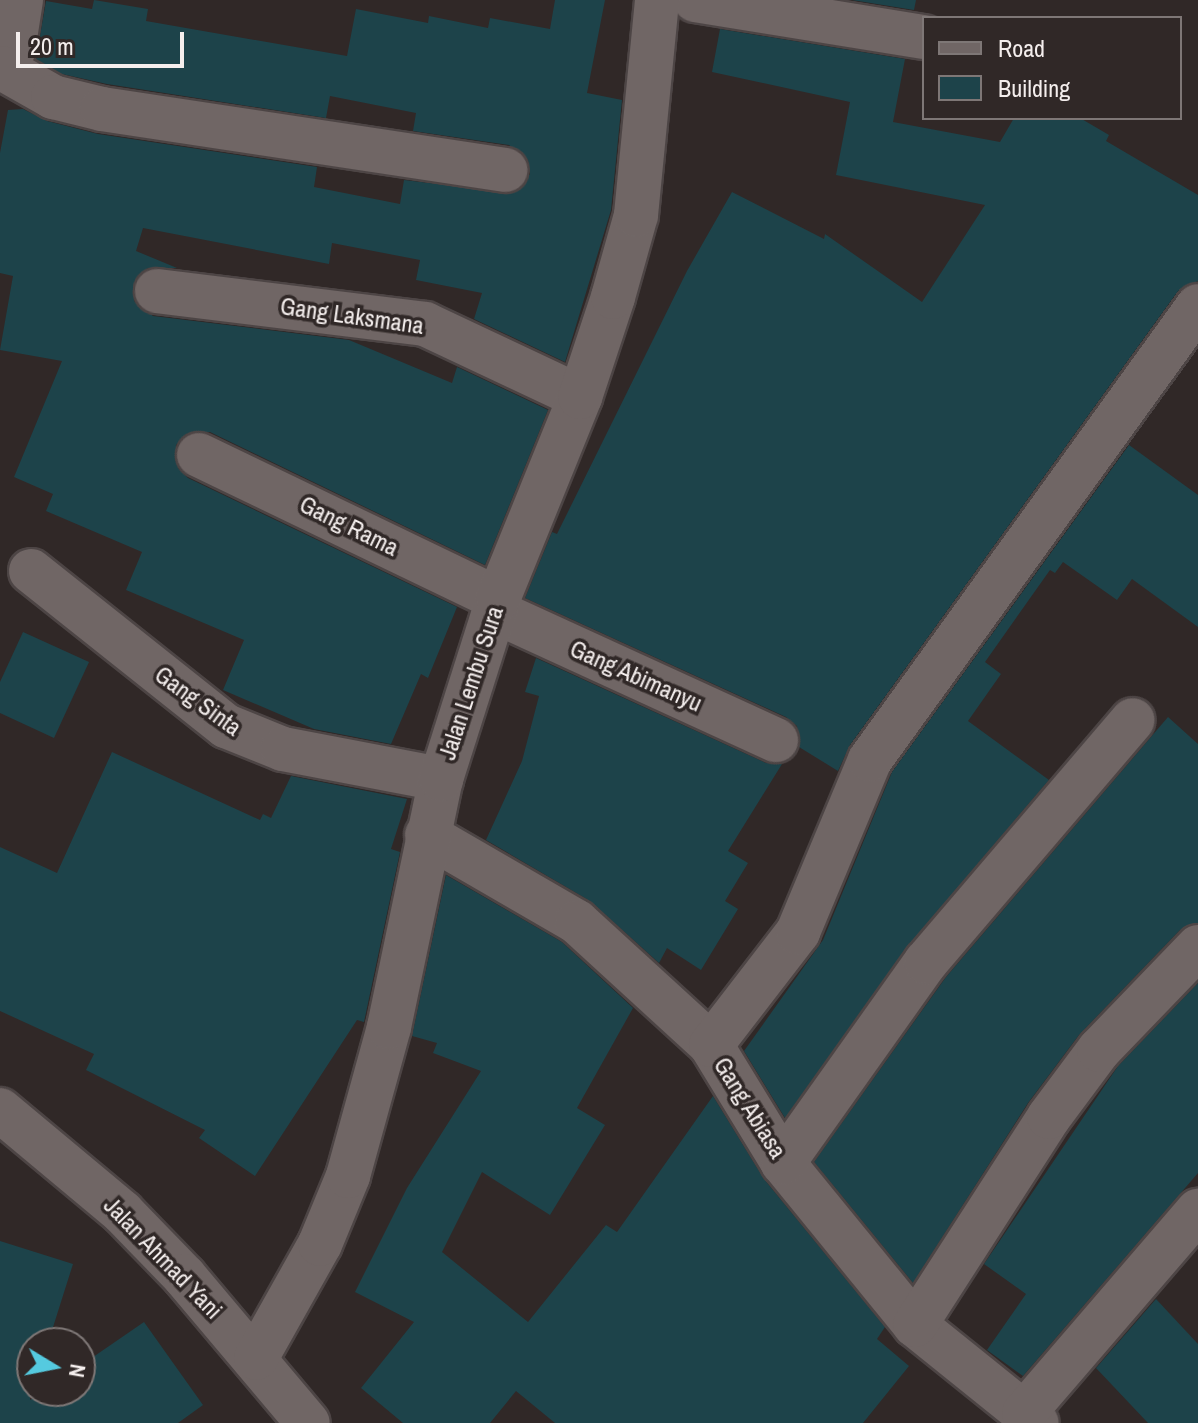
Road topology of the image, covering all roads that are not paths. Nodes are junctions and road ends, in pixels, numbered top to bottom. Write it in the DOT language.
graph roads {
  1 [pos="21,0"];
  2 [pos="657,0"];
  3 [pos="695,0"];
  4 [pos="922,37"];
  5 [pos="1,68"];
  6 [pos="505,170"];
  7 [pos="157,291"];
  8 [pos="1198,306"];
  9 [pos="580,397"];
  10 [pos="199,455"];
  11 [pos="31,571"];
  12 [pos="497,606"];
  13 [pos="1133,720"];
  14 [pos="776,740"];
  15 [pos="441,779"];
  16 [pos="427,835"];
  17 [pos="1198,947"];
  18 [pos="711,1045"];
  19 [pos="0,1110"];
  20 [pos="783,1163"];
  21 [pos="1198,1211"];
  22 [pos="915,1325"];
  23 [pos="256,1358"];
  24 [pos="1030,1418"];
  25 [pos="308,1423"];
  1 -- 5 [label="street"];
  2 -- 9 [label="street, Jalan Lembu Sura"];
  3 -- 4 [label="street"];
  5 -- 6 [label="street"];
  7 -- 9 [label="street, Gang Laksmana"];
  8 -- 18 [label="street"];
  9 -- 12 [label="street, Jalan Lembu Sura"];
  10 -- 12 [label="street, Gang Rama"];
  11 -- 15 [label="street, Gang Sinta"];
  12 -- 14 [label="street, Gang Abimanyu"];
  12 -- 15 [label="street, Jalan Lembu Sura"];
  13 -- 20 [label="street"];
  15 -- 16 [label="street, Jalan Lembu Sura"];
  16 -- 18 [label="street, Gang Abiasa"];
  16 -- 23 [label="street, Jalan Lembu Sura"];
  17 -- 22 [label="street"];
  18 -- 20 [label="street, Gang Abiasa"];
  19 -- 23 [label="street, Jalan Ahmad Yani"];
  20 -- 22 [label="street, Gang Abiasa"];
  21 -- 24 [label="street"];
  22 -- 24 [label="street, Gang Abiasa"];
  23 -- 25 [label="street, Jalan Ahmad Yani"];
}
